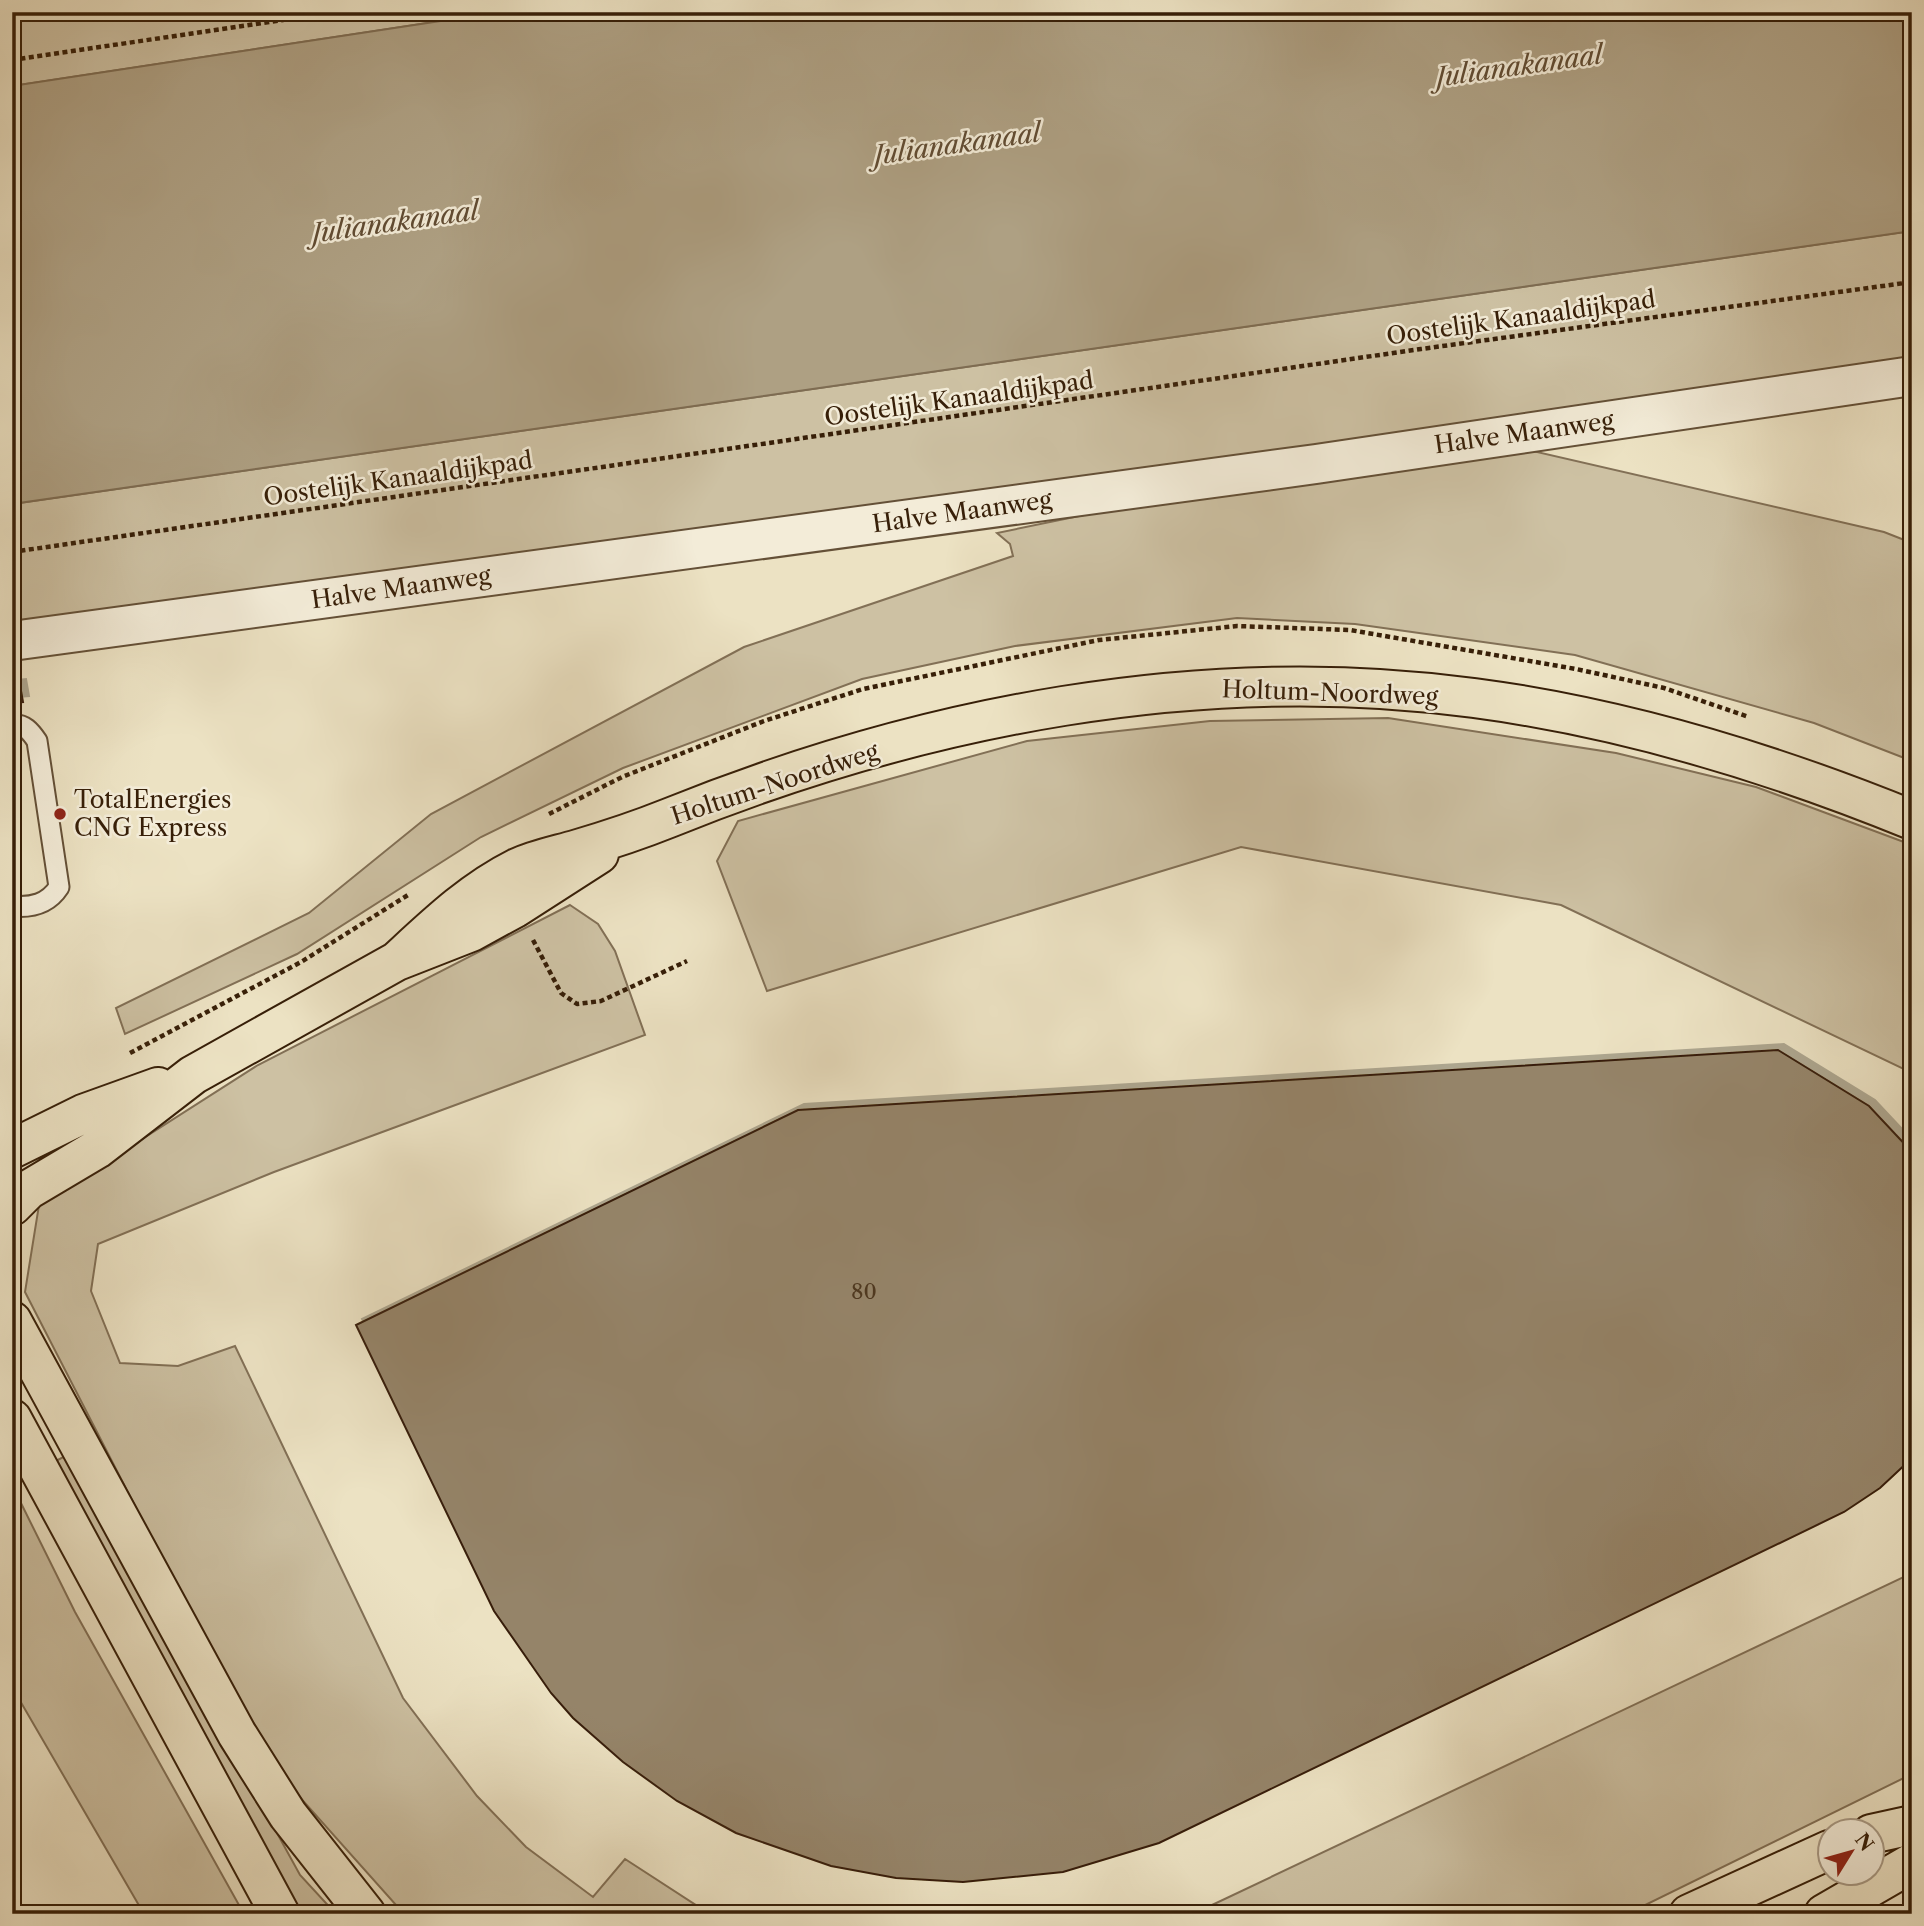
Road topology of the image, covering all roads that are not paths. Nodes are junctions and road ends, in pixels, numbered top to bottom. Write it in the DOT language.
graph roads {
  1 [pos="1912,376"];
  2 [pos="12,641"];
  3 [pos="12,725"];
  4 [pos="1912,820"];
  5 [pos="625,835"];
  6 [pos="12,906"];
  7 [pos="397,961"];
  8 [pos="193,1075"];
  9 [pos="12,1149"];
  10 [pos="12,1206"];
  11 [pos="12,1321"];
  12 [pos="12,1419"];
  13 [pos="1912,1825"];
  14 [pos="1885,1831"];
  15 [pos="1815,1856"];
  16 [pos="1912,1864"];
  17 [pos="280,1914"];
  18 [pos="366,1914"];
  19 [pos="1689,1914"];
  20 [pos="1824,1914"];
  1 -- 2 [label="street, Halve Maanweg"];
  3 -- 6 [label="lane"];
  4 -- 5 [label="main road, Holtum-Noordweg"];
  5 -- 7 [label="main road, Holtum-Noordweg"];
  5 -- 7 [label="main road, Holtum-Noordweg"];
  7 -- 8 [label="main road, Holtum-Noordweg"];
  8 -- 9 [label="main road, Holtum-Noordweg"];
  8 -- 10 [label="main road, Holtum-Noordweg"];
  11 -- 18 [label="main road"];
  12 -- 17 [label="main road"];
  13 -- 14 [label="main road"];
  15 -- 19 [label="main road"];
  16 -- 20 [label="main road"];
}
